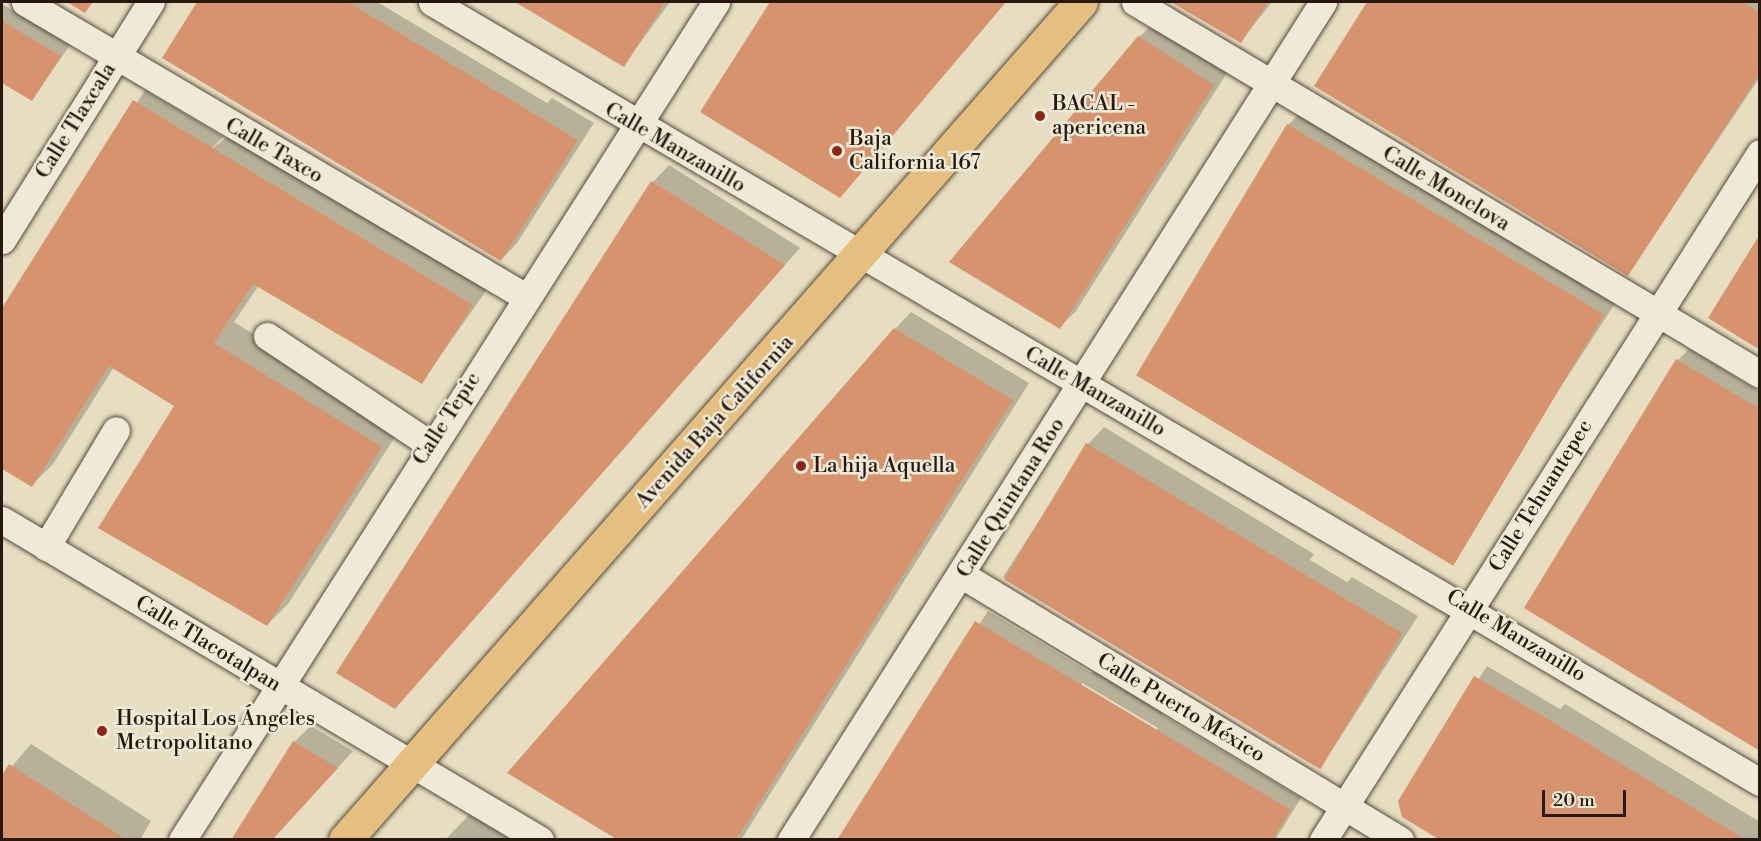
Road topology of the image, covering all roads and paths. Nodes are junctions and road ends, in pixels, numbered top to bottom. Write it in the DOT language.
graph roads {
  1 [pos="25,2"];
  2 [pos="151,2"];
  3 [pos="432,2"];
  4 [pos="716,2"];
  5 [pos="1081,2"];
  6 [pos="1135,2"];
  7 [pos="1323,2"];
  8 [pos="115,58"];
  9 [pos="1270,86"];
  10 [pos="636,125"];
  11 [pos="1760,153"];
  12 [pos="2,240"];
  13 [pos="861,257"];
  14 [pos="526,297"];
  15 [pos="1657,314"];
  16 [pos="267,336"];
  17 [pos="1760,374"];
  18 [pos="1082,385"];
  19 [pos="116,430"];
  20 [pos="431,445"];
  21 [pos="2,520"];
  22 [pos="46,547"];
  23 [pos="962,575"];
  24 [pos="1470,608"];
  25 [pos="276,685"];
  26 [pos="413,764"];
  27 [pos="1760,782"];
  28 [pos="1344,807"];
  29 [pos="182,840"];
  30 [pos="345,840"];
  31 [pos="540,840"];
  32 [pos="791,840"];
  33 [pos="1323,840"];
  34 [pos="1400,840"];
  1 -- 8 [label="street, Calle Taxco"];
  2 -- 8 [label="street, Calle Tlaxcala"];
  3 -- 10 [label="street, Calle Manzanillo"];
  4 -- 10 [label="street, Calle Tepic"];
  5 -- 13 [label="main road, Avenida Baja California"];
  6 -- 9 [label="street, Calle Monclova"];
  7 -- 9 [label="street, Calle Quintana Roo"];
  8 -- 12 [label="street, Calle Tlaxcala"];
  8 -- 14 [label="street, Calle Taxco"];
  9 -- 15 [label="street, Calle Monclova"];
  9 -- 18 [label="street, Calle Quintana Roo"];
  10 -- 13 [label="street, Calle Manzanillo"];
  10 -- 14 [label="street, Calle Tepic"];
  11 -- 15 [label="street, Calle Tehuantepec"];
  13 -- 18 [label="street, Calle Manzanillo"];
  13 -- 26 [label="main road, Avenida Baja California"];
  14 -- 20 [label="street, Calle Tepic"];
  15 -- 17 [label="street, Calle Monclova"];
  15 -- 24 [label="street, Calle Tehuantepec"];
  16 -- 20 [label="street"];
  18 -- 23 [label="street, Calle Quintana Roo"];
  18 -- 24 [label="street, Calle Manzanillo"];
  19 -- 22 [label="street"];
  20 -- 25 [label="street, Calle Tepic"];
  21 -- 22 [label="street, Calle Tlacotalpan"];
  22 -- 25 [label="street, Calle Tlacotalpan"];
  23 -- 28 [label="street, Calle Puerto México"];
  23 -- 32 [label="street, Calle Quintana Roo"];
  24 -- 27 [label="street, Calle Manzanillo"];
  24 -- 28 [label="street, Calle Tehuantepec"];
  25 -- 26 [label="street, Calle Tlacotalpan"];
  25 -- 29 [label="street, Calle Tepic"];
  26 -- 30 [label="main road, Avenida Baja California"];
  26 -- 31 [label="street, Calle Tlacotalpan"];
  28 -- 33 [label="street, Calle Tehuantepec"];
  28 -- 34 [label="street, Calle Puerto México"];
}
